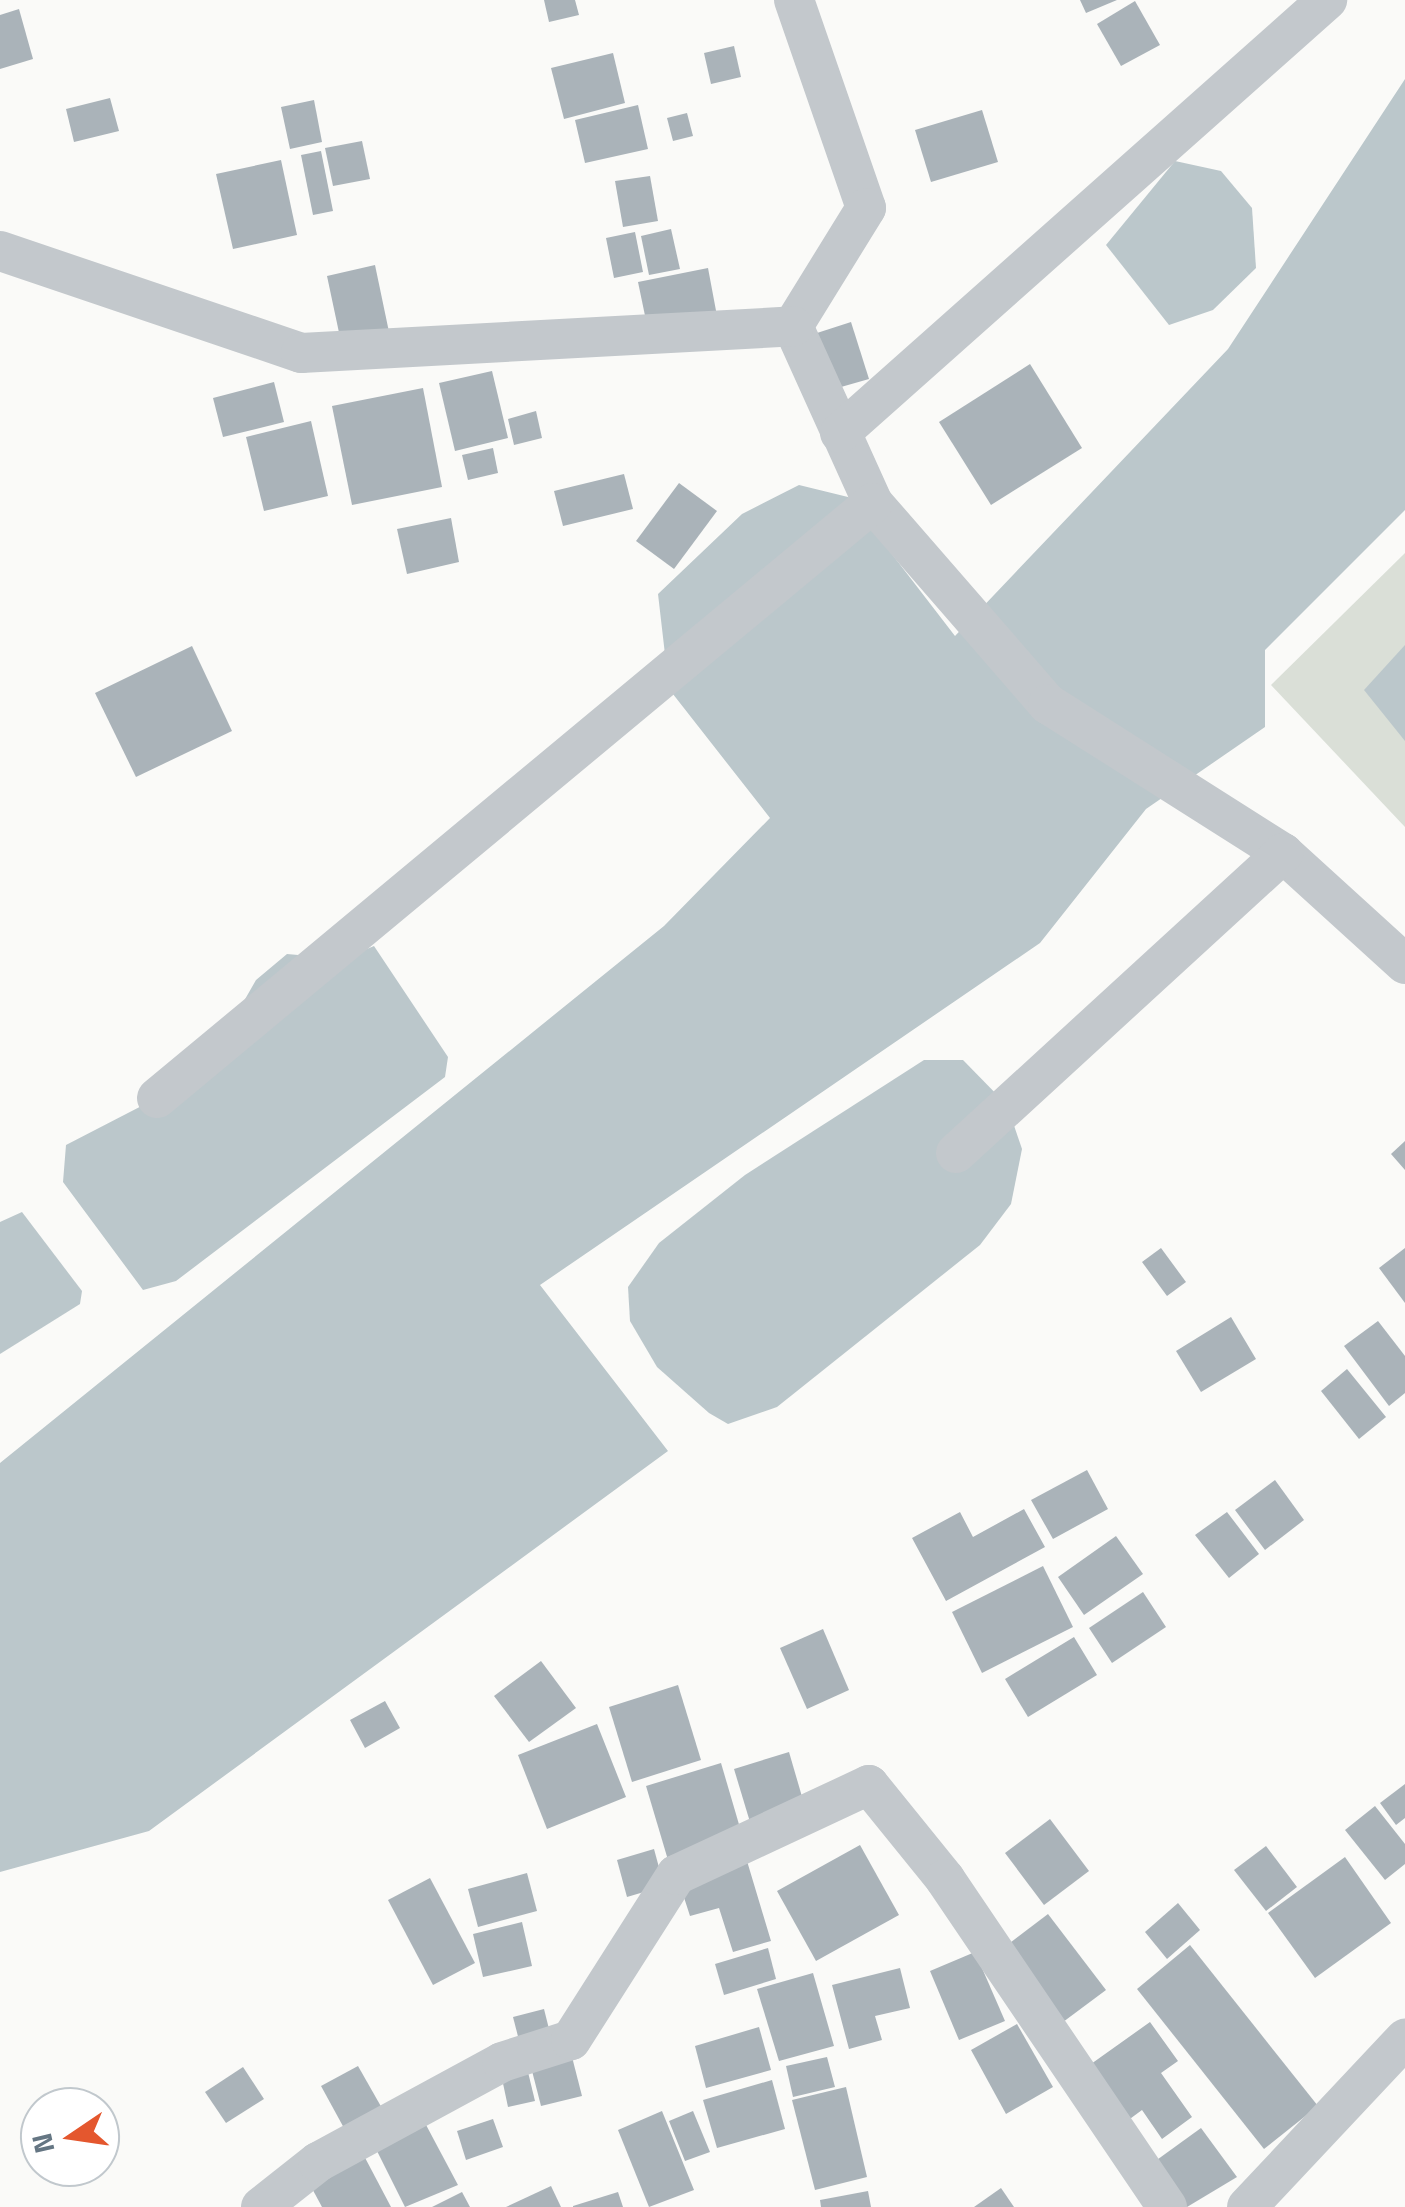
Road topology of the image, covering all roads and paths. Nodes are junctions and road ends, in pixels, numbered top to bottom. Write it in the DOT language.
graph roads {
  1 [pos="794,0"];
  2 [pos="1326,0"];
  3 [pos="0,251"];
  4 [pos="793,326"];
  5 [pos="840,432"];
  6 [pos="873,503"];
  7 [pos="1284,853"];
  8 [pos="1405,964"];
  9 [pos="157,1098"];
  10 [pos="956,1152"];
  11 [pos="1405,2039"];
  12 [pos="261,2207"];
  13 [pos="1167,2207"];
  14 [pos="1246,2207"];
  1 -- 4 [label="street"];
  2 -- 5 [label="street"];
  3 -- 4 [label="street"];
  4 -- 5 [label="street"];
  5 -- 6 [label="street"];
  6 -- 7 [label="street"];
  6 -- 9 [label="street"];
  7 -- 8 [label="street"];
  7 -- 10 [label="street"];
  11 -- 14 [label="street"];
  12 -- 13 [label="street"];
}
